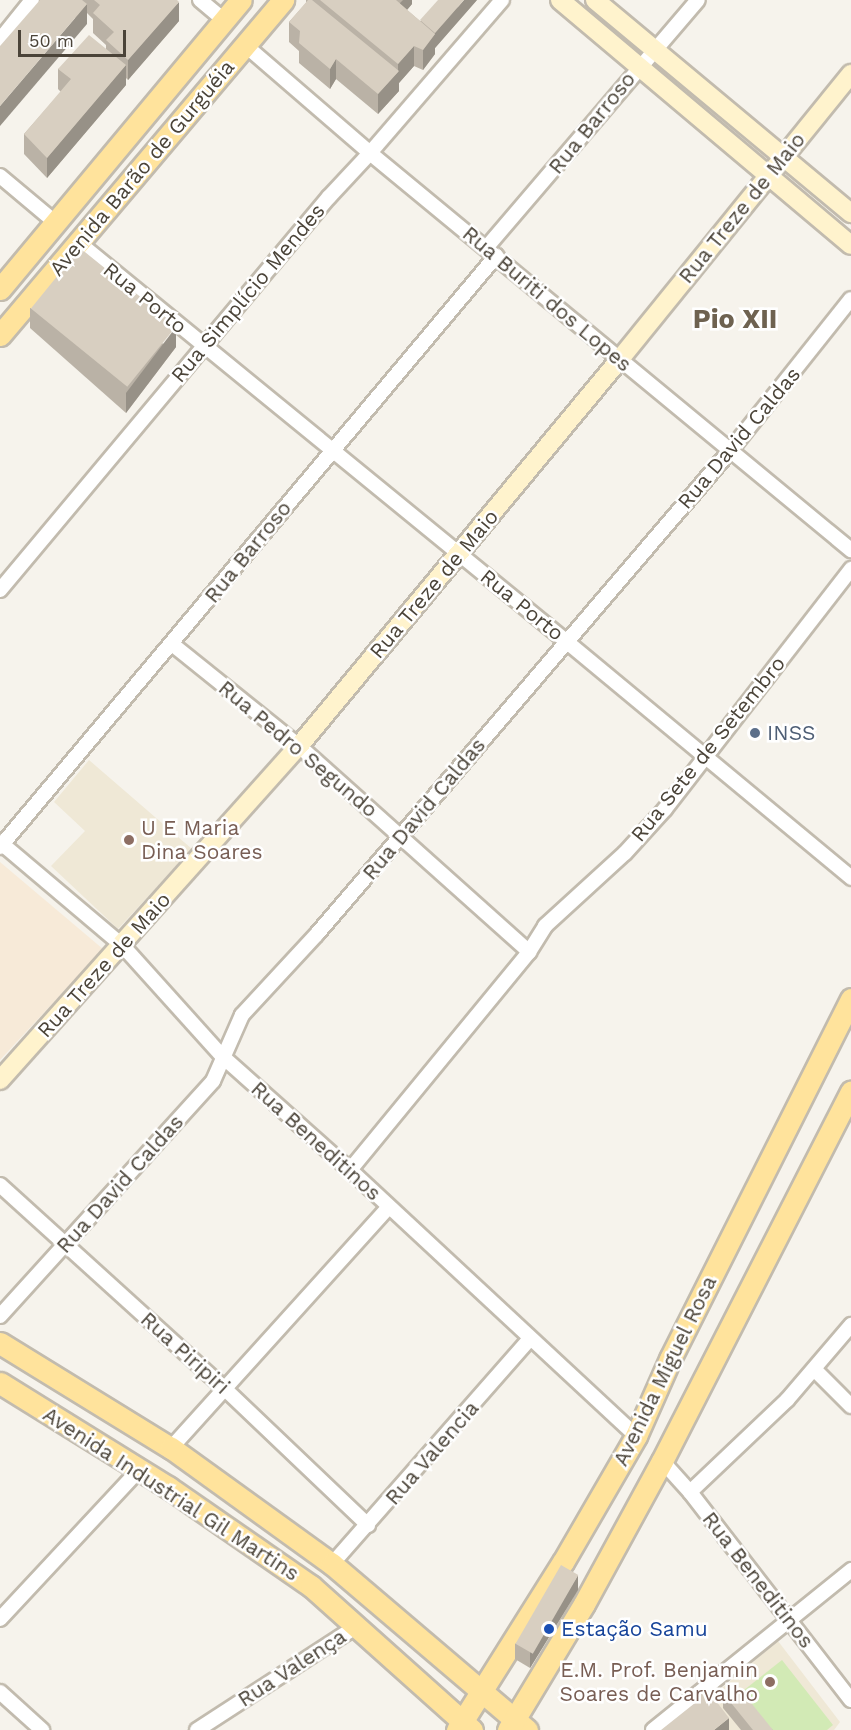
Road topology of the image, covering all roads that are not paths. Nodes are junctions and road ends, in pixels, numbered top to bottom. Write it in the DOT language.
graph roads {
  1 [pos="32,0"];
  2 [pos="200,0"];
  3 [pos="241,0"];
  4 [pos="283,0"];
  5 [pos="502,0"];
  6 [pos="560,0"];
  7 [pos="595,0"];
  8 [pos="698,0"];
  9 [pos="224,20"];
  10 [pos="0,40"];
  11 [pos="245,45"];
  12 [pos="654,50"];
  13 [pos="639,66"];
  14 [pos="851,74"];
  15 [pos="370,153"];
  16 [pos="783,157"];
  17 [pos="0,176"];
  18 [pos="768,176"];
  19 [pos="851,213"];
  20 [pos="56,223"];
  21 [pos="79,243"];
  22 [pos="851,245"];
  23 [pos="491,252"];
  24 [pos="0,289"];
  25 [pos="851,299"];
  26 [pos="0,335"];
  27 [pos="203,346"];
  28 [pos="620,359"];
  29 [pos="331,450"];
  30 [pos="730,451"];
  31 [pos="851,550"];
  32 [pos="460,554"];
  33 [pos="851,569"];
  34 [pos="0,590"];
  35 [pos="566,641"];
  36 [pos="172,644"];
  37 [pos="298,746"];
  38 [pos="704,758"];
  39 [pos="401,836"];
  40 [pos="1,844"];
  41 [pos="851,878"];
  42 [pos="122,945"];
  43 [pos="529,952"];
  44 [pos="851,999"];
  45 [pos="223,1057"];
  46 [pos="0,1080"];
  47 [pos="851,1091"];
  48 [pos="350,1170"];
  49 [pos="0,1185"];
  50 [pos="389,1207"];
  51 [pos="66,1244"];
  52 [pos="0,1316"];
  53 [pos="851,1325"];
  54 [pos="530,1340"];
  55 [pos="0,1343"];
  56 [pos="37,1368"];
  57 [pos="815,1370"];
  58 [pos="0,1383"];
  59 [pos="224,1388"];
  60 [pos="21,1396"];
  61 [pos="851,1406"];
  62 [pos="636,1436"];
  63 [pos="171,1448"];
  64 [pos="662,1461"];
  65 [pos="140,1469"];
  66 [pos="690,1492"];
  67 [pos="368,1525"];
  68 [pos="332,1564"];
  69 [pos="851,1570"];
  70 [pos="0,1619"];
  71 [pos="790,1622"];
  72 [pos="357,1626"];
  73 [pos="0,1692"];
  74 [pos="481,1693"];
  75 [pos="851,1700"];
  76 [pos="517,1727"];
  77 [pos="464,1728"];
  78 [pos="42,1730"];
  79 [pos="197,1730"];
  80 [pos="653,1730"];
  1 -- 10 [label="street"];
  2 -- 9 [label="street"];
  3 -- 9 [label="main road, Avenida Barão de Gurguéia"];
  4 -- 11 [label="main road, Avenida Barão de Gurguéia"];
  5 -- 15 [label="street, Rua Simplício Mendes"];
  6 -- 13 [label="street"];
  7 -- 12 [label="street"];
  8 -- 12 [label="street, Rua Barroso"];
  9 -- 20 [label="main road, Avenida Barão de Gurguéia"];
  11 -- 15 [label="street, Rua Buriti dos Lopes"];
  11 -- 21 [label="main road, Avenida Barão de Gurguéia"];
  12 -- 13 [label="street, Rua Barroso"];
  12 -- 16 [label="street"];
  13 -- 18 [label="street"];
  13 -- 23 [label="street, Rua Barroso"];
  14 -- 16 [label="street, Rua Treze de Maio"];
  15 -- 23 [label="street, Rua Buriti dos Lopes"];
  15 -- 27 [label="street, Rua Simplício Mendes"];
  16 -- 18 [label="street, Rua Treze de Maio"];
  16 -- 19 [label="street"];
  17 -- 20 [label="street"];
  18 -- 22 [label="street"];
  18 -- 28 [label="street, Rua Treze de Maio"];
  20 -- 24 [label="main road, Avenida Barão de Gurguéia"];
  21 -- 26 [label="main road, Avenida Barão de Gurguéia"];
  21 -- 27 [label="street, Rua Porto"];
  23 -- 28 [label="street, Rua Buriti dos Lopes"];
  23 -- 29 [label="street, Rua Barroso"];
  25 -- 30 [label="street, Rua David Caldas"];
  27 -- 29 [label="street, Rua Porto"];
  27 -- 34 [label="street, Rua Simplício Mendes"];
  28 -- 30 [label="street, Rua Buriti dos Lopes"];
  28 -- 32 [label="street, Rua Treze de Maio"];
  29 -- 32 [label="street, Rua Porto"];
  29 -- 36 [label="street, Rua Barroso"];
  30 -- 31 [label="street, Rua Buriti dos Lopes"];
  30 -- 35 [label="street, Rua David Caldas"];
  32 -- 35 [label="street, Rua Porto"];
  32 -- 37 [label="street, Rua Treze de Maio"];
  33 -- 38 [label="street, Rua Sete de Setembro"];
  35 -- 38 [label="street, Rua Porto"];
  35 -- 39 [label="street, Rua David Caldas"];
  36 -- 37 [label="street, Rua Pedro Segundo"];
  36 -- 40 [label="street, Rua Barroso"];
  37 -- 39 [label="street, Rua Pedro Segundo"];
  37 -- 42 [label="street, Rua Treze de Maio"];
  38 -- 41 [label="street, Rua Porto"];
  38 -- 43 [label="street, Rua Sete de Setembro"];
  39 -- 43 [label="street, Rua Pedro Segundo"];
  39 -- 45 [label="street, Rua David Caldas"];
  40 -- 42 [label="street, Rua Beneditinos"];
  42 -- 45 [label="street, Rua Beneditinos"];
  42 -- 46 [label="street, Rua Treze de Maio"];
  43 -- 48 [label="street, Rua Sete de Setembro"];
  44 -- 62 [label="main road, Avenida Miguel Rosa"];
  45 -- 48 [label="street, Rua Beneditinos"];
  45 -- 51 [label="street, Rua David Caldas"];
  47 -- 64 [label="main road, Avenida Miguel Rosa"];
  48 -- 50 [label="street, Rua Beneditinos"];
  49 -- 51 [label="street, Rua Piripiri"];
  50 -- 54 [label="street, Rua Beneditinos"];
  50 -- 59 [label="street"];
  51 -- 52 [label="street, Rua David Caldas"];
  51 -- 59 [label="street, Rua Piripiri"];
  53 -- 57 [label="street"];
  54 -- 62 [label="street, Rua Beneditinos"];
  54 -- 67 [label="street, Rua Valencia"];
  55 -- 56 [label="main road, Avenida Industrial Gil Martins"];
  56 -- 60 [label="main road"];
  56 -- 63 [label="main road, Avenida Industrial Gil Martins"];
  57 -- 61 [label="street"];
  57 -- 66 [label="street"];
  58 -- 60 [label="main road, Avenida Industrial Gil Martins"];
  59 -- 63 [label="street"];
  59 -- 67 [label="street, Rua Piripiri"];
  60 -- 65 [label="main road, Avenida Industrial Gil Martins"];
  62 -- 74 [label="main road, Avenida Miguel Rosa"];
  63 -- 68 [label="main road, Avenida Industrial Gil Martins"];
  64 -- 66 [label="street, Rua Beneditinos"];
  64 -- 76 [label="main road, Avenida Miguel Rosa"];
  65 -- 70 [label="street"];
  65 -- 72 [label="main road, Avenida Industrial Gil Martins"];
  66 -- 71 [label="street, Rua Beneditinos"];
  67 -- 68 [label="street, Rua Valencia"];
  68 -- 74 [label="main road, Avenida Industrial Gil Martins"];
  69 -- 71 [label="street"];
  71 -- 75 [label="street, Rua Beneditinos"];
  71 -- 80 [label="street"];
  72 -- 77 [label="main road, Avenida Industrial Gil Martins"];
  72 -- 79 [label="street, Rua Valença"];
  73 -- 78 [label="street"];
  74 -- 76 [label="main road, Avenida Industrial Gil Martins"];
  74 -- 77 [label="main road, Avenida Miguel Rosa"];
}
